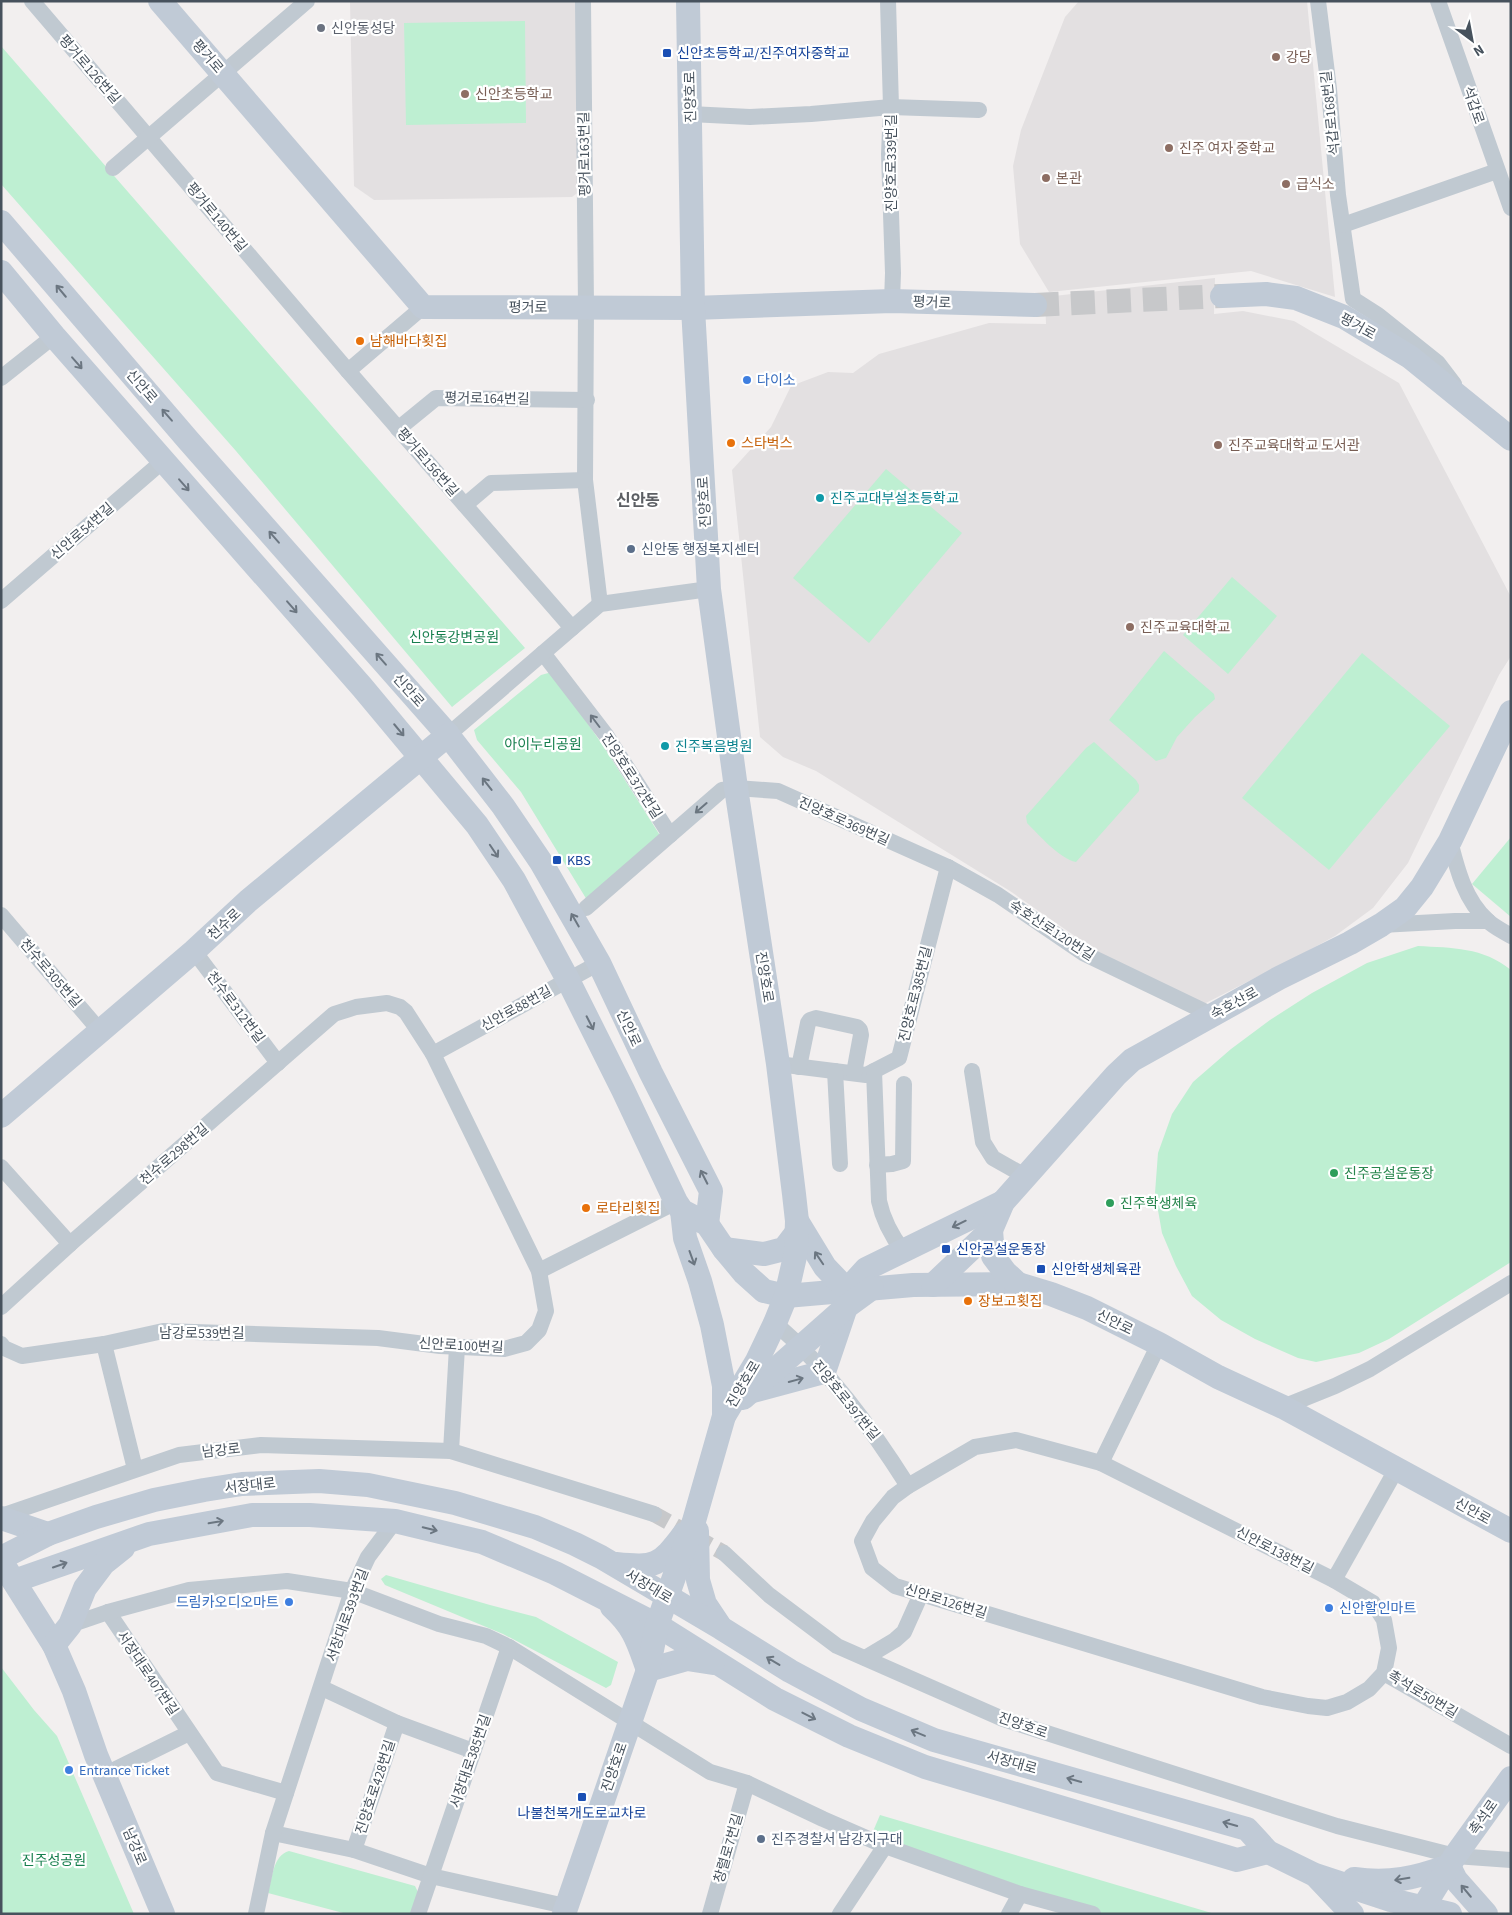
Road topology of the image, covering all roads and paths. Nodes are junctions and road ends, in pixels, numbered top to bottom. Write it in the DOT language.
graph roads {
  1 [pos="32,1"];
  2 [pos="160,1"];
  3 [pos="307,1"];
  4 [pos="583,1"];
  5 [pos="688,1"];
  6 [pos="888,1"];
  7 [pos="1318,1"];
  8 [pos="1438,1"];
  9 [pos="287,7"];
  10 [pos="222,73"];
  11 [pos="891,107"];
  12 [pos="979,110"];
  13 [pos="690,114"];
  14 [pos="149,136"];
  15 [pos="112,168"];
  16 [pos="1497,171"];
  17 [pos="1511,208"];
  18 [pos="1,222"];
  19 [pos="1343,226"];
  20 [pos="1,272"];
  21 [pos="1222,296"];
  22 [pos="1353,299"];
  23 [pos="892,301"];
  24 [pos="1035,305"];
  25 [pos="423,307"];
  26 [pos="586,307"];
  27 [pos="693,308"];
  28 [pos="54,336"];
  29 [pos="348,372"];
  30 [pos="1,378"];
  31 [pos="587,400"];
  32 [pos="1473,408"];
  33 [pos="398,428"];
  34 [pos="1511,439"];
  35 [pos="163,461"];
  36 [pos="585,480"];
  37 [pos="465,505"];
  38 [pos="709,589"];
  39 [pos="1,601"];
  40 [pos="600,604"];
  41 [pos="572,628"];
  42 [pos="543,654"];
  43 [pos="1511,712"];
  44 [pos="448,735"];
  45 [pos="422,757"];
  46 [pos="736,788"];
  47 [pos="670,834"];
  48 [pos="1450,841"];
  49 [pos="948,867"];
  50 [pos="586,908"];
  51 [pos="1,915"];
  52 [pos="1488,921"];
  53 [pos="1381,926"];
  54 [pos="1511,936"];
  55 [pos="194,951"];
  56 [pos="598,963"];
  57 [pos="568,980"];
  58 [pos="1212,1015"];
  59 [pos="100,1031"];
  60 [pos="433,1054"];
  61 [pos="278,1063"];
  62 [pos="788,1065"];
  63 [pos="834,1071"];
  64 [pos="874,1071"];
  65 [pos="972,1071"];
  66 [pos="854,1073"];
  67 [pos="904,1084"];
  68 [pos="1,1116"];
  69 [pos="840,1164"];
  70 [pos="878,1165"];
  71 [pos="1,1167"];
  72 [pos="1025,1176"];
  73 [pos="1003,1202"];
  74 [pos="679,1206"];
  75 [pos="707,1224"];
  76 [pos="797,1227"];
  77 [pos="991,1230"];
  78 [pos="70,1244"];
  79 [pos="724,1249"];
  80 [pos="904,1251"];
  81 [pos="539,1271"];
  82 [pos="1511,1283"];
  83 [pos="1018,1284"];
  84 [pos="933,1285"];
  85 [pos="786,1296"];
  86 [pos="847,1298"];
  87 [pos="1,1306"];
  88 [pos="774,1323"];
  89 [pos="378,1338"];
  90 [pos="1,1344"];
  91 [pos="104,1344"];
  92 [pos="1159,1344"];
  93 [pos="801,1345"];
  94 [pos="457,1347"];
  95 [pos="824,1372"];
  96 [pos="749,1392"];
  97 [pos="1283,1407"];
  98 [pos="724,1416"];
  99 [pos="451,1451"];
  100 [pos="1101,1463"];
  101 [pos="1397,1468"];
  102 [pos="135,1469"];
  103 [pos="908,1486"];
  104 [pos="654,1514"];
  105 [pos="696,1515"];
  106 [pos="1,1517"];
  107 [pos="395,1521"];
  108 [pos="1511,1532"];
  109 [pos="48,1534"];
  110 [pos="132,1540"];
  111 [pos="724,1553"];
  112 [pos="1,1558"];
  113 [pos="613,1564"];
  114 [pos="8,1572"];
  115 [pos="1334,1580"];
  116 [pos="352,1591"];
  117 [pos="598,1594"];
  118 [pos="921,1594"];
  119 [pos="667,1597"];
  120 [pos="108,1612"];
  121 [pos="70,1625"];
  122 [pos="657,1625"];
  123 [pos="721,1628"];
  124 [pos="54,1645"];
  125 [pos="510,1647"];
  126 [pos="865,1658"];
  127 [pos="720,1664"];
  128 [pos="648,1670"];
  129 [pos="1384,1673"];
  130 [pos="322,1688"];
  131 [pos="630,1722"];
  132 [pos="396,1723"];
  133 [pos="189,1733"];
  134 [pos="1511,1746"];
  135 [pos="473,1751"];
  136 [pos="104,1776"];
  137 [pos="1511,1778"];
  138 [pos="747,1783"];
  139 [pos="286,1793"];
  140 [pos="274,1833"];
  141 [pos="885,1846"];
  142 [pos="354,1850"];
  143 [pos="1268,1852"];
  144 [pos="1511,1860"];
  145 [pos="1452,1861"];
  146 [pos="1315,1875"];
  147 [pos="432,1876"];
  148 [pos="1020,1894"];
  149 [pos="565,1910"];
  150 [pos="1420,1910"];
  151 [pos="164,1914"];
  152 [pos="256,1914"];
  153 [pos="418,1914"];
  154 [pos="710,1914"];
  155 [pos="840,1914"];
  156 [pos="1009,1914"];
  157 [pos="1093,1914"];
  158 [pos="1352,1914"];
  159 [pos="1450,1914"];
  160 [pos="1486,1914"];
  1 -- 14 [label="street, 평거로126번길"];
  2 -- 10 [label="street, 평거로"];
  3 -- 9 [label="street"];
  4 -- 26 [label="street, 평거로163번길"];
  5 -- 13 [label="street, 진양호로"];
  6 -- 11 [label="street"];
  7 -- 19 [label="street, 석갑로168번길"];
  8 -- 16 [label="street, 석갑로"];
  9 -- 10 [label="street"];
  10 -- 14 [label="street"];
  10 -- 25 [label="street, 평거로"];
  11 -- 12 [label="street"];
  11 -- 13 [label="street, 진양호로339번길"];
  11 -- 23 [label="street, 진양호로339번길"];
  13 -- 27 [label="street, 진양호로"];
  14 -- 15 [label="street"];
  14 -- 29 [label="street, 평거로140번길"];
  16 -- 17 [label="street, 석갑로"];
  16 -- 19 [label="street"];
  44 -- 18 [label="street, 신안로, one-way"];
  19 -- 22 [label="street, 석갑로168번길"];
  20 -- 28 [label="street"];
  21 -- 32 [label="street, 평거로"];
  22 -- 32 [label="street, 평거로"];
  23 -- 24 [label="street, 평거로"];
  23 -- 27 [label="street, 평거로"];
  25 -- 26 [label="street, 평거로"];
  25 -- 29 [label="street"];
  26 -- 27 [label="street, 평거로"];
  26 -- 31 [label="street"];
  27 -- 38 [label="street, 진양호로"];
  28 -- 30 [label="street"];
  28 -- 35 [label="street, one-way"];
  29 -- 33 [label="street, 평거로156번길"];
  31 -- 33 [label="street, 평거로164번길"];
  31 -- 36 [label="street"];
  32 -- 34 [label="street, 평거로"];
  33 -- 37 [label="street, 평거로156번길"];
  35 -- 39 [label="street, 신안로54번길"];
  35 -- 45 [label="street, one-way"];
  36 -- 37 [label="street"];
  36 -- 40 [label="street"];
  37 -- 41 [label="street, 평거로156번길"];
  38 -- 40 [label="street"];
  38 -- 46 [label="street, 진양호로"];
  40 -- 41 [label="street"];
  41 -- 42 [label="street"];
  42 -- 44 [label="street"];
  47 -- 42 [label="street, 진양호로372번길, one-way"];
  43 -- 48 [label="street, 숙호산로"];
  44 -- 45 [label="street, 천수로"];
  56 -- 44 [label="street, 신안로, one-way"];
  45 -- 55 [label="street, 천수로"];
  45 -- 57 [label="street, one-way"];
  46 -- 47 [label="street, 진양호로372번길, one-way"];
  46 -- 49 [label="street, 진양호로369번길"];
  46 -- 62 [label="street, 진양호로"];
  47 -- 50 [label="street"];
  48 -- 52 [label="street"];
  48 -- 53 [label="street, 숙호산로"];
  49 -- 58 [label="street, 숙호산로120번길"];
  49 -- 64 [label="street, 진양호로385번길"];
  51 -- 59 [label="street, 천수로305번길"];
  52 -- 53 [label="street"];
  52 -- 54 [label="street"];
  53 -- 58 [label="street, 숙호산로"];
  55 -- 59 [label="street, 천수로"];
  55 -- 61 [label="street, 천수로312번길"];
  56 -- 57 [label="street, 신안로88번길"];
  75 -- 56 [label="street, 신안로, one-way"];
  57 -- 60 [label="street, 신안로88번길"];
  57 -- 74 [label="street, one-way"];
  58 -- 72 [label="street, 숙호산로"];
  59 -- 68 [label="street, 천수로"];
  60 -- 61 [label="street"];
  60 -- 81 [label="street, 신안로100번길"];
  61 -- 78 [label="street, 천수로298번길"];
  62 -- 63 [label="street, 진양호로385번길"];
  62 -- 66 [label="street"];
  62 -- 76 [label="street, 진양호로"];
  63 -- 66 [label="street, 진양호로385번길"];
  63 -- 69 [label="street"];
  64 -- 66 [label="street, 진양호로385번길"];
  64 -- 70 [label="street"];
  65 -- 72 [label="street"];
  67 -- 70 [label="street"];
  70 -- 80 [label="street"];
  71 -- 78 [label="street"];
  72 -- 73 [label="street, 숙호산로"];
  73 -- 77 [label="street, 숙호산로"];
  73 -- 80 [label="street, one-way"];
  74 -- 75 [label="street"];
  74 -- 81 [label="street"];
  74 -- 98 [label="street, one-way"];
  75 -- 79 [label="street"];
  76 -- 79 [label="street"];
  76 -- 85 [label="street, 진양호로"];
  86 -- 76 [label="street, one-way"];
  77 -- 83 [label="street"];
  77 -- 84 [label="street, 숙호산로"];
  78 -- 87 [label="street, 천수로298번길"];
  79 -- 85 [label="street"];
  80 -- 86 [label="street"];
  81 -- 94 [label="street, 신안로100번길"];
  82 -- 97 [label="street"];
  83 -- 84 [label="street, 신안로"];
  83 -- 92 [label="street, 신안로"];
  84 -- 86 [label="street, 신안로"];
  85 -- 86 [label="street"];
  85 -- 88 [label="street, 진양호로"];
  86 -- 93 [label="street"];
  86 -- 95 [label="street"];
  88 -- 93 [label="street, 진양호로397번길"];
  88 -- 98 [label="street, 진양호로"];
  89 -- 91 [label="street, 남강로539번길"];
  89 -- 94 [label="street, 신안로100번길"];
  90 -- 91 [label="street, 남강로539번길"];
  91 -- 102 [label="street"];
  92 -- 97 [label="street, 신안로"];
  92 -- 100 [label="street"];
  93 -- 95 [label="street, 진양호로397번길"];
  93 -- 96 [label="street"];
  94 -- 99 [label="street"];
  96 -- 95 [label="street, one-way"];
  95 -- 103 [label="street, 진양호로397번길"];
  96 -- 98 [label="street"];
  97 -- 101 [label="street, 신안로"];
  98 -- 105 [label="street, 진양호로"];
  99 -- 102 [label="street, 남강로"];
  99 -- 104 [label="street"];
  100 -- 103 [label="street, 신안로126번길"];
  100 -- 115 [label="street, 신안로138번길"];
  101 -- 108 [label="street, 신안로"];
  101 -- 115 [label="street"];
  102 -- 106 [label="street, 남강로"];
  103 -- 118 [label="street, 신안로126번길"];
  105 -- 113 [label="street"];
  105 -- 119 [label="street, 진양호로"];
  105 -- 123 [label="street"];
  106 -- 109 [label="street"];
  110 -- 107 [label="street, one-way"];
  107 -- 116 [label="street, 서장대로393번길"];
  107 -- 117 [label="street, one-way"];
  109 -- 112 [label="street, 서장대로"];
  109 -- 113 [label="street, 서장대로"];
  114 -- 110 [label="street, one-way"];
  110 -- 121 [label="street"];
  111 -- 126 [label="street, 진양호로"];
  113 -- 119 [label="street, 서장대로"];
  114 -- 124 [label="street, 남강로"];
  115 -- 129 [label="street, 촉석로50번길"];
  116 -- 120 [label="street"];
  116 -- 125 [label="street"];
  116 -- 130 [label="street, 서장대로393번길"];
  117 -- 122 [label="street"];
  117 -- 128 [label="street"];
  118 -- 126 [label="street"];
  118 -- 129 [label="street, 신안로126번길"];
  119 -- 122 [label="street, 진양호로"];
  119 -- 123 [label="street, 서장대로"];
  120 -- 121 [label="street"];
  120 -- 133 [label="street, 서장대로407번길"];
  121 -- 124 [label="street"];
  122 -- 127 [label="street"];
  122 -- 128 [label="street, 진양호로"];
  143 -- 123 [label="street, 서장대로, one-way"];
  124 -- 136 [label="street, 남강로"];
  125 -- 131 [label="street"];
  125 -- 135 [label="street, 서장대로385번길"];
  126 -- 145 [label="street, 진양호로"];
  127 -- 128 [label="street"];
  127 -- 143 [label="street, one-way"];
  128 -- 131 [label="street, 진양호로"];
  129 -- 134 [label="street, 촉석로50번길"];
  130 -- 132 [label="street"];
  130 -- 139 [label="street, 서장대로393번길"];
  131 -- 138 [label="street"];
  131 -- 149 [label="street, 진양호로"];
  132 -- 135 [label="street"];
  132 -- 142 [label="street, 진양호로428번길"];
  133 -- 136 [label="street"];
  133 -- 139 [label="street, 서장대로407번길"];
  135 -- 147 [label="street, 서장대로385번길"];
  136 -- 151 [label="street, 남강로"];
  137 -- 145 [label="street, 촉석로"];
  138 -- 141 [label="street"];
  138 -- 154 [label="street, 창렬로7번길"];
  139 -- 140 [label="street, 서장대로393번길"];
  140 -- 142 [label="street, 진양호로428번길"];
  140 -- 152 [label="street, 서장대로393번길"];
  141 -- 148 [label="street"];
  141 -- 155 [label="street"];
  142 -- 147 [label="street, 진양호로428번길"];
  143 -- 146 [label="street, 서장대로"];
  144 -- 145 [label="street, 촉석로"];
  145 -- 146 [label="street, one-way"];
  145 -- 150 [label="street, 촉석로"];
  160 -- 145 [label="street, one-way"];
  146 -- 150 [label="street, 서장대로"];
  146 -- 158 [label="street"];
  147 -- 149 [label="street, 진양호로428번길"];
  147 -- 153 [label="street"];
  148 -- 156 [label="street"];
  148 -- 157 [label="street"];
  150 -- 159 [label="street, 서장대로"];
}
